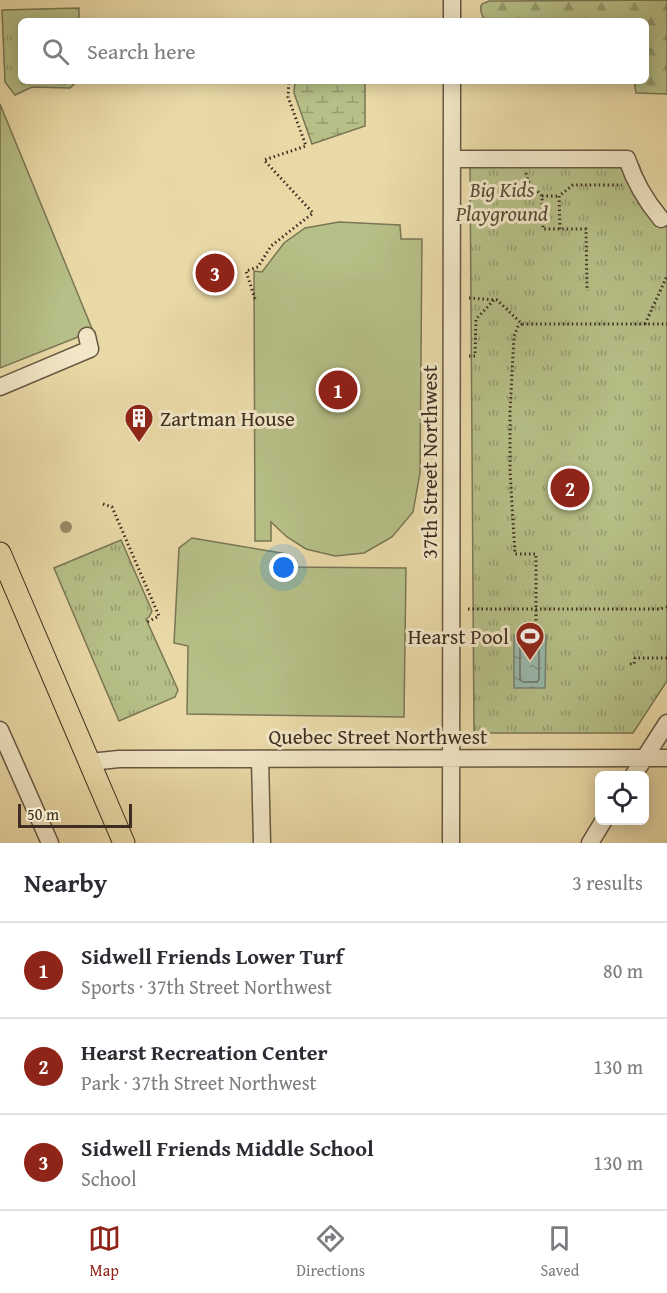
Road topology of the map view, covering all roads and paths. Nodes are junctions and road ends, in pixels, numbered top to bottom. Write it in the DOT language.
graph roads {
  1 [pos="452,0"];
  2 [pos="452,18"];
  3 [pos="289,84"];
  4 [pos="452,84"];
  5 [pos="452,159"];
  6 [pos="525,172"];
  7 [pos="637,185"];
  8 [pos="542,196"];
  9 [pos="559,196"];
  10 [pos="661,219"];
  11 [pos="560,229"];
  12 [pos="667,276"];
  13 [pos="587,291"];
  14 [pos="469,298"];
  15 [pos="255,299"];
  16 [pos="494,300"];
  17 [pos="522,324"];
  18 [pos="645,324"];
  19 [pos="667,324"];
  20 [pos="87,336"];
  21 [pos="469,356"];
  22 [pos="0,387"];
  23 [pos="103,504"];
  24 [pos="0,554"];
  25 [pos="667,607"];
  26 [pos="468,609"];
  27 [pos="537,610"];
  28 [pos="147,622"];
  29 [pos="536,627"];
  30 [pos="667,657"];
  31 [pos="630,664"];
  32 [pos="667,723"];
  33 [pos="0,730"];
  34 [pos="644,758"];
  35 [pos="667,758"];
  36 [pos="260,759"];
  37 [pos="451,759"];
  38 [pos="90,762"];
  39 [pos="636,771"];
  40 [pos="601,825"];
  41 [pos="50,843"];
  42 [pos="124,843"];
  43 [pos="262,843"];
  44 [pos="451,843"];
  45 [pos="590,843"];
  1 -- 2 [label="street"];
  3 -- 15 [label="path"];
  4 -- 5 [label="street, 37th Street Northwest"];
  5 -- 7 [label="street"];
  5 -- 37 [label="street, 37th Street Northwest"];
  6 -- 8 [label="path"];
  7 -- 9 [label="path"];
  7 -- 10 [label="street"];
  8 -- 9 [label="path"];
  8 -- 11 [label="path"];
  9 -- 11 [label="path"];
  11 -- 13 [label="path"];
  12 -- 18 [label="path"];
  14 -- 16 [label="path"];
  16 -- 17 [label="path"];
  16 -- 21 [label="path"];
  17 -- 18 [label="path"];
  17 -- 27 [label="path"];
  18 -- 19 [label="path"];
  20 -- 22 [label="street"];
  23 -- 28 [label="path"];
  24 -- 38 [label="main road"];
  25 -- 27 [label="path"];
  26 -- 27 [label="path"];
  27 -- 29 [label="path"];
  30 -- 31 [label="path"];
  32 -- 34 [label="street"];
  33 -- 41 [label="street"];
  34 -- 35 [label="street, Quebec Street Northwest"];
  34 -- 37 [label="street, Quebec Street Northwest"];
  34 -- 39 [label="street"];
  36 -- 37 [label="street, Quebec Street Northwest"];
  36 -- 38 [label="street, Quebec Street Northwest"];
  36 -- 43 [label="street"];
  37 -- 44 [label="street, 37th Street Northwest"];
  38 -- 42 [label="main road"];
  40 -- 45 [label="street"];
}
